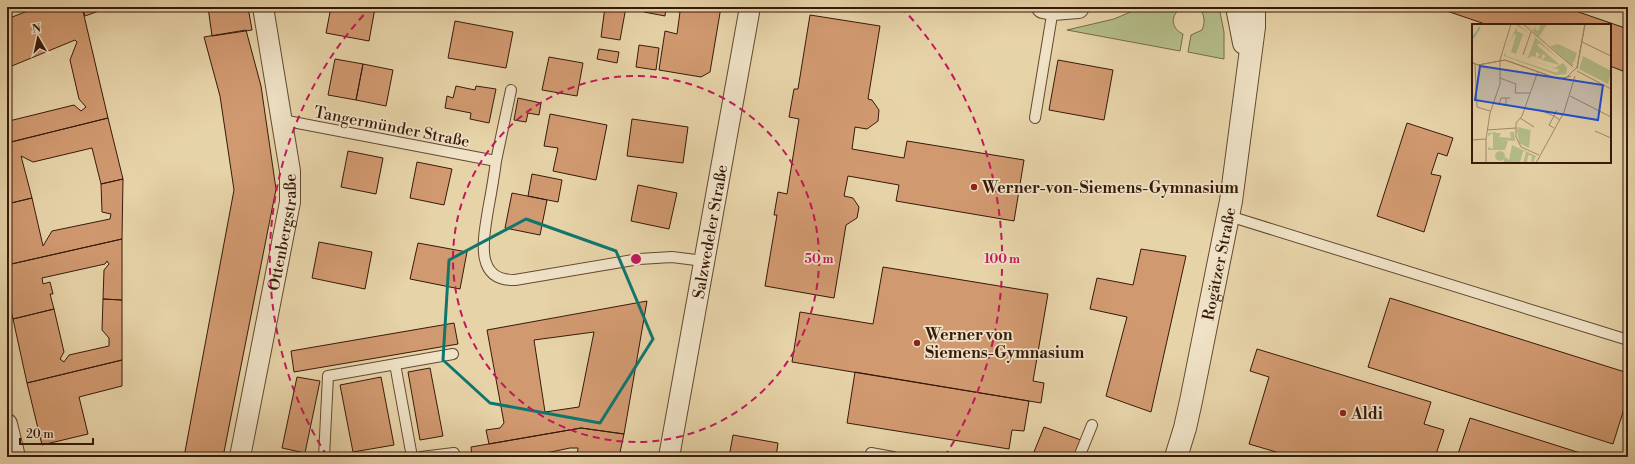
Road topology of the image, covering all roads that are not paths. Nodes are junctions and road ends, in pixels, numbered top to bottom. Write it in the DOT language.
graph roads {
  1 [pos="263,7"];
  2 [pos="750,7"];
  3 [pos="1078,7"];
  4 [pos="1238,7"];
  5 [pos="1254,7"];
  6 [pos="1048,8"];
  7 [pos="1248,68"];
  8 [pos="511,90"];
  9 [pos="1035,118"];
  10 [pos="282,120"];
  11 [pos="496,161"];
  12 [pos="1229,216"];
  13 [pos="704,261"];
  14 [pos="1628,340"];
  15 [pos="452,354"];
  16 [pos="395,364"];
  17 [pos="7,424"];
  18 [pos="1092,425"];
  19 [pos="454,453"];
  20 [pos="872,453"];
  21 [pos="15,457"];
  22 [pos="240,457"];
  23 [pos="324,457"];
  24 [pos="412,457"];
  25 [pos="422,457"];
  26 [pos="669,457"];
  27 [pos="892,457"];
  28 [pos="1079,457"];
  29 [pos="1176,457"];
  1 -- 10 [label="street, Ottenbergstraße"];
  2 -- 13 [label="street, Salzwedeler Straße"];
  3 -- 6 [label="street"];
  4 -- 7 [label="street, Rogätzer Straße"];
  5 -- 7 [label="street, Rogätzer Straße"];
  6 -- 9 [label="lane"];
  7 -- 12 [label="street, Rogätzer Straße"];
  8 -- 11 [label="lane"];
  10 -- 11 [label="lane, Tangermünder Straße"];
  10 -- 22 [label="street, Ottenbergstraße"];
  11 -- 13 [label="lane"];
  12 -- 14 [label="lane"];
  12 -- 29 [label="street, Rogätzer Straße"];
  13 -- 26 [label="street, Salzwedeler Straße"];
  15 -- 16 [label="lane"];
  16 -- 23 [label="lane"];
  16 -- 24 [label="lane"];
  17 -- 21 [label="street"];
  18 -- 28 [label="lane"];
  19 -- 25 [label="lane"];
  20 -- 27 [label="lane"];
}
